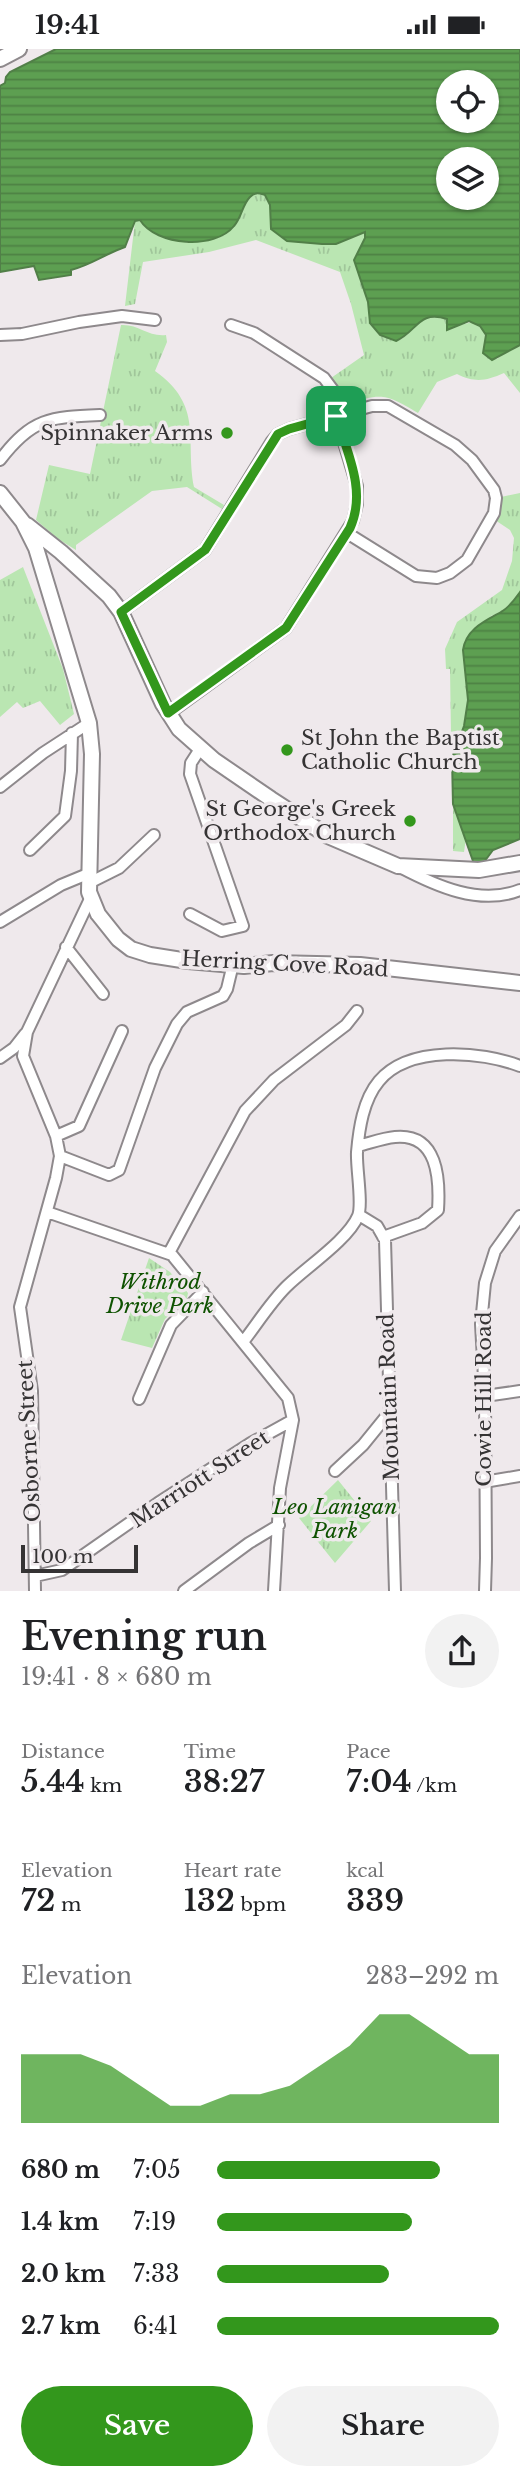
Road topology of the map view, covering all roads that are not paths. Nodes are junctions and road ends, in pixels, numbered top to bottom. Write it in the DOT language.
graph roads {
  1 [pos="19,49"];
  2 [pos="0,59"];
  3 [pos="155,320"];
  4 [pos="231,325"];
  5 [pos="0,335"];
  6 [pos="100,415"];
  7 [pos="336,416"];
  8 [pos="0,460"];
  9 [pos="0,493"];
  10 [pos="11,510"];
  11 [pos="23,522"];
  12 [pos="346,533"];
  13 [pos="68,559"];
  14 [pos="36,561"];
  15 [pos="121,612"];
  16 [pos="168,713"];
  17 [pos="89,723"];
  18 [pos="72,733"];
  19 [pos="200,749"];
  20 [pos="0,787"];
  21 [pos="154,835"];
  22 [pos="30,850"];
  23 [pos="520,863"];
  24 [pos="398,866"];
  25 [pos="90,878"];
  26 [pos="520,890"];
  27 [pos="90,899"];
  28 [pos="190,914"];
  29 [pos="0,922"];
  30 [pos="66,947"];
  31 [pos="233,964"];
  32 [pos="520,983"];
  33 [pos="103,993"];
  34 [pos="357,1011"];
  35 [pos="122,1031"];
  36 [pos="27,1032"];
  37 [pos="0,1058"];
  38 [pos="520,1066"];
  39 [pos="56,1136"];
  40 [pos="358,1146"];
  41 [pos="60,1156"];
  42 [pos="47,1212"];
  43 [pos="359,1215"];
  44 [pos="520,1216"];
  45 [pos="383,1237"];
  46 [pos="169,1253"];
  47 [pos="203,1292"];
  48 [pos="243,1342"];
  49 [pos="520,1391"];
  50 [pos="485,1396"];
  51 [pos="139,1399"];
  52 [pos="389,1413"];
  53 [pos="293,1420"];
  54 [pos="335,1471"];
  55 [pos="520,1476"];
  56 [pos="484,1482"];
  57 [pos="279,1525"];
  58 [pos="35,1577"];
  59 [pos="35,1591"];
  60 [pos="184,1591"];
  61 [pos="274,1591"];
  62 [pos="395,1591"];
  63 [pos="485,1591"];
  1 -- 2 [label="main road"];
  3 -- 5 [label="street"];
  4 -- 7 [label="street"];
  6 -- 8 [label="street"];
  7 -- 12 [label="street"];
  7 -- 12 [label="street"];
  7 -- 15 [label="street"];
  9 -- 10 [label="main road, Herring Cove Road"];
  10 -- 11 [label="main road, Herring Cove Road"];
  10 -- 14 [label="main road, Herring Cove Road"];
  11 -- 13 [label="main road"];
  11 -- 14 [label="main road, Herring Cove Road"];
  12 -- 16 [label="street"];
  13 -- 14 [label="main road"];
  13 -- 15 [label="main road"];
  14 -- 17 [label="main road, Herring Cove Road"];
  15 -- 16 [label="main road"];
  16 -- 19 [label="main road"];
  17 -- 18 [label="street"];
  17 -- 25 [label="main road, Herring Cove Road"];
  18 -- 20 [label="street"];
  18 -- 22 [label="street"];
  19 -- 24 [label="main road"];
  19 -- 28 [label="street"];
  21 -- 25 [label="street"];
  23 -- 24 [label="main road"];
  24 -- 26 [label="street"];
  25 -- 27 [label="main road, Herring Cove Road"];
  25 -- 29 [label="street"];
  27 -- 30 [label="street, Osborne Street"];
  27 -- 31 [label="main road, Herring Cove Road"];
  30 -- 33 [label="street"];
  30 -- 36 [label="street, Osborne Street"];
  31 -- 32 [label="main road, Herring Cove Road"];
  31 -- 41 [label="street"];
  34 -- 46 [label="street"];
  35 -- 39 [label="street"];
  36 -- 37 [label="street"];
  36 -- 39 [label="street, Osborne Street"];
  38 -- 40 [label="street"];
  39 -- 41 [label="street, Osborne Street"];
  40 -- 43 [label="street"];
  40 -- 45 [label="street"];
  41 -- 42 [label="street, Osborne Street"];
  42 -- 46 [label="street"];
  42 -- 58 [label="street, Osborne Street"];
  43 -- 45 [label="street"];
  43 -- 48 [label="street"];
  44 -- 50 [label="street, Cowie Hill Road"];
  45 -- 52 [label="street, Mountain Road"];
  46 -- 47 [label="street"];
  47 -- 48 [label="street"];
  47 -- 51 [label="street"];
  48 -- 53 [label="street"];
  49 -- 50 [label="street"];
  50 -- 56 [label="street, Cowie Hill Road"];
  52 -- 54 [label="street"];
  52 -- 62 [label="street, Mountain Road"];
  53 -- 57 [label="street"];
  53 -- 58 [label="street, Marriott Street"];
  55 -- 56 [label="street"];
  56 -- 63 [label="street, Cowie Hill Road"];
  57 -- 60 [label="street"];
  57 -- 61 [label="street"];
  58 -- 59 [label="street, Osborne Street"];
}
